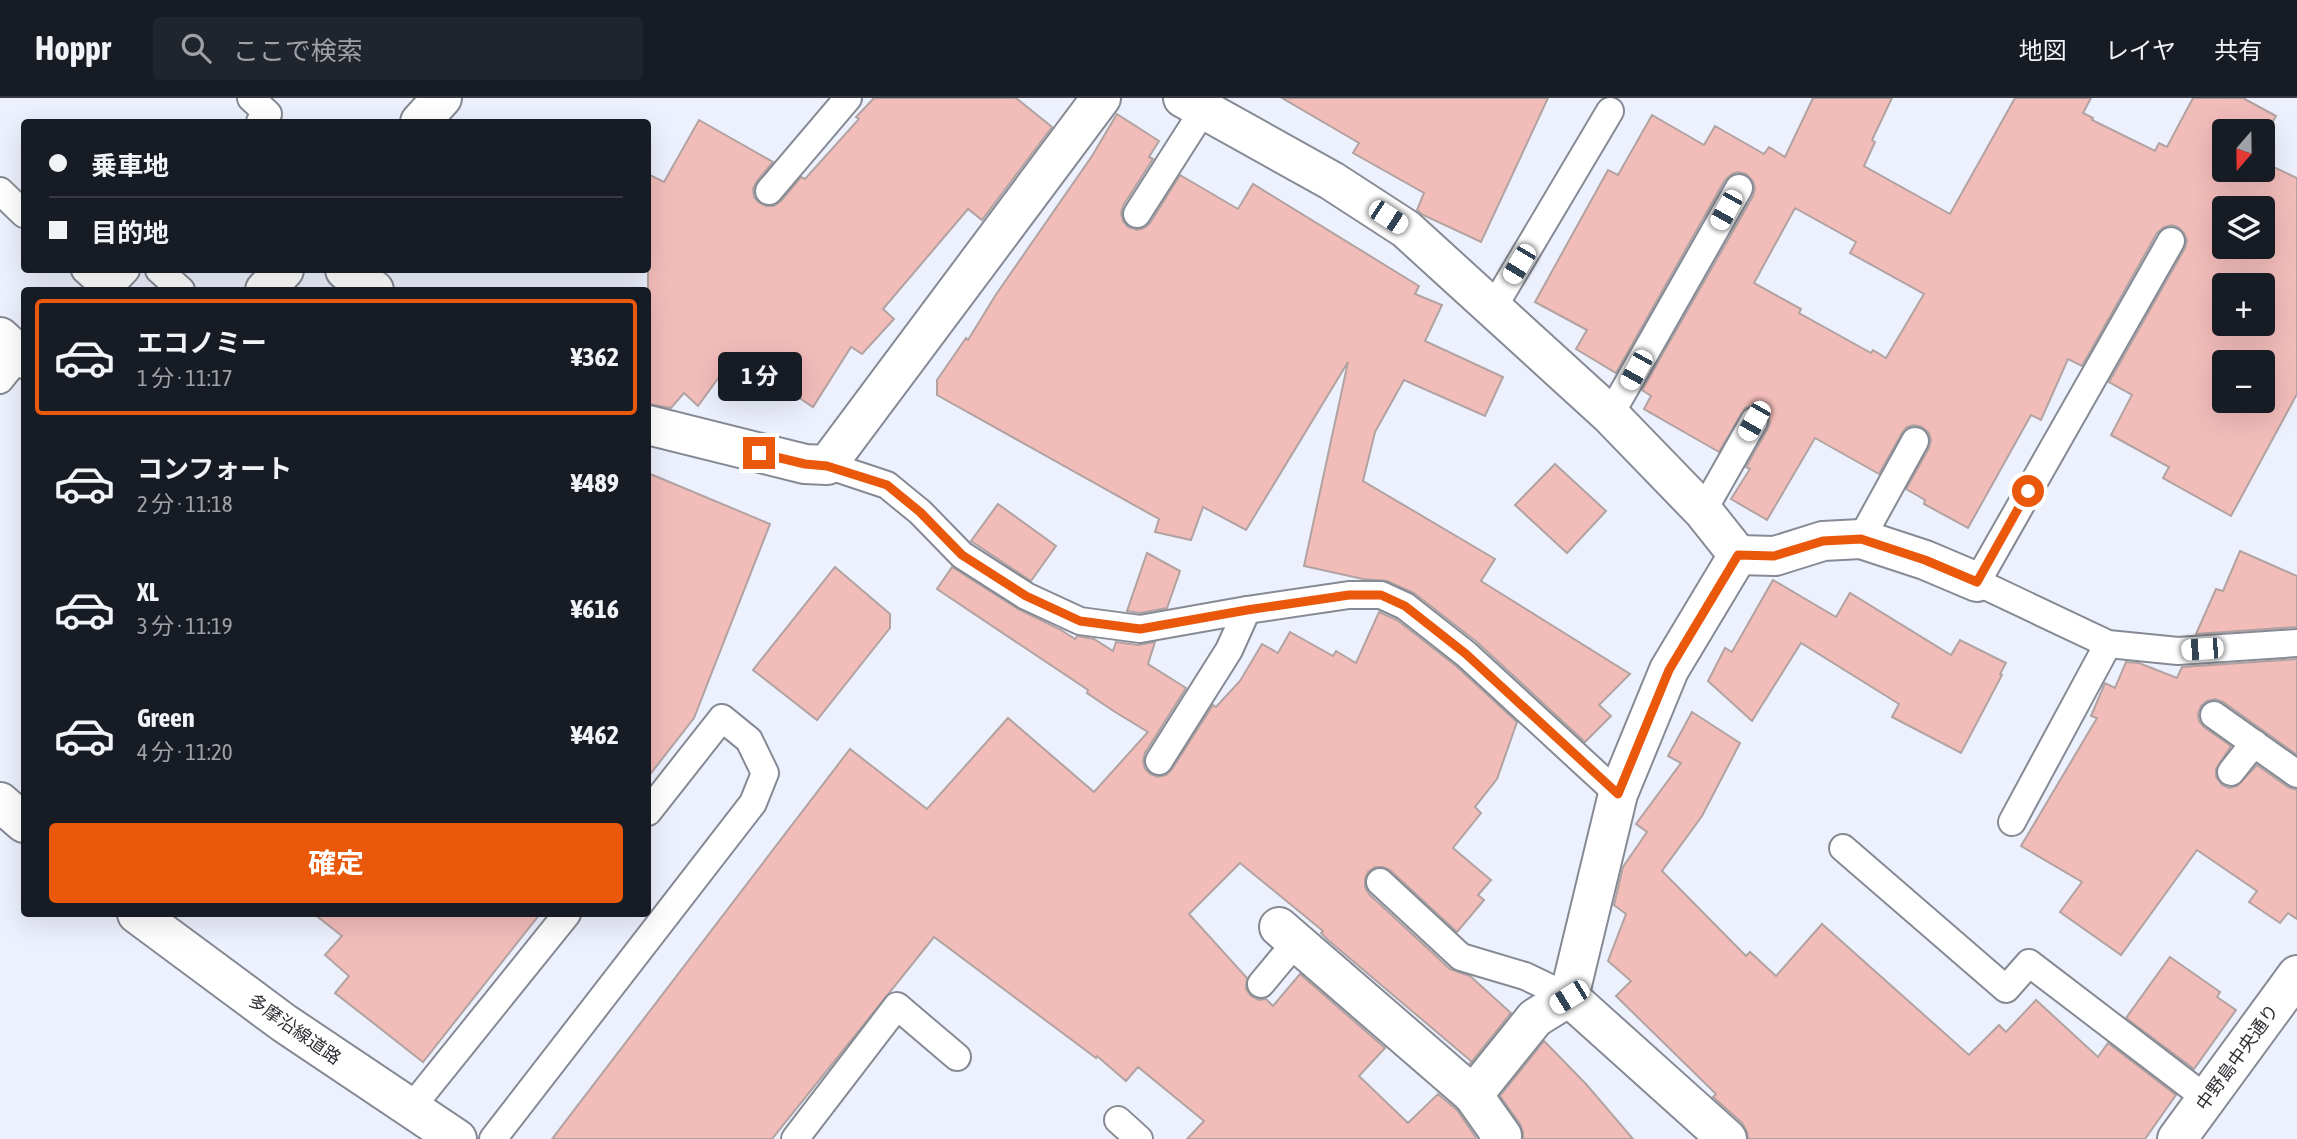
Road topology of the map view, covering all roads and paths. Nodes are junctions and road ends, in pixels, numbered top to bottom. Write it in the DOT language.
graph roads {
  1 [pos="251,98"];
  2 [pos="442,98"];
  3 [pos="848,98"];
  4 [pos="1101,98"];
  5 [pos="1193,104"];
  6 [pos="1610,111"];
  7 [pos="263,119"];
  8 [pos="423,119"];
  9 [pos="1739,188"];
  10 [pos="0,191"];
  11 [pos="769,191"];
  12 [pos="21,211"];
  13 [pos="1137,214"];
  14 [pos="2171,241"];
  15 [pos="88,273"];
  16 [pos="122,273"];
  17 [pos="162,273"];
  18 [pos="349,273"];
  19 [pos="104,287"];
  20 [pos="110,287"];
  21 [pos="178,287"];
  22 [pos="370,287"];
  23 [pos="1493,308"];
  24 [pos="1610,415"];
  25 [pos="1754,421"];
  26 [pos="651,426"];
  27 [pos="1915,441"];
  28 [pos="827,466"];
  29 [pos="1703,511"];
  30 [pos="1861,539"];
  31 [pos="1738,555"];
  32 [pos="1977,582"];
  33 [pos="1247,610"];
  34 [pos="2297,643"];
  35 [pos="2108,644"];
  36 [pos="2214,715"];
  37 [pos="2254,743"];
  38 [pos="1159,761"];
  39 [pos="2231,772"];
  40 [pos="2297,774"];
  41 [pos="1618,794"];
  42 [pos="0,802"];
  43 [pos="651,808"];
  44 [pos="21,820"];
  45 [pos="2012,822"];
  46 [pos="1843,848"];
  47 [pos="1380,882"];
  48 [pos="141,917"];
  49 [pos="565,917"];
  50 [pos="1287,935"];
  51 [pos="2297,975"];
  52 [pos="1261,984"];
  53 [pos="1569,997"];
  54 [pos="957,1057"];
  55 [pos="1473,1095"];
  56 [pos="2207,1099"];
  57 [pos="411,1108"];
  58 [pos="1118,1120"];
  59 [pos="457,1139"];
  60 [pos="494,1139"];
  61 [pos="795,1139"];
  62 [pos="1139,1139"];
  63 [pos="1499,1139"];
  64 [pos="1727,1139"];
  65 [pos="2177,1139"];
  1 -- 7 [label="lane"];
  2 -- 8 [label="street"];
  3 -- 11 [label="lane"];
  4 -- 28 [label="street"];
  5 -- 13 [label="lane"];
  5 -- 23 [label="street"];
  6 -- 23 [label="lane"];
  9 -- 24 [label="lane"];
  10 -- 12 [label="lane"];
  14 -- 32 [label="lane"];
  15 -- 19 [label="lane"];
  16 -- 20 [label="lane"];
  17 -- 21 [label="lane"];
  18 -- 22 [label="street"];
  23 -- 24 [label="street"];
  24 -- 29 [label="street"];
  25 -- 29 [label="lane"];
  26 -- 28 [label="street"];
  27 -- 30 [label="lane"];
  28 -- 33 [label="lane"];
  29 -- 31 [label="street"];
  30 -- 31 [label="street"];
  30 -- 32 [label="street"];
  31 -- 41 [label="street"];
  32 -- 35 [label="lane"];
  33 -- 38 [label="lane"];
  33 -- 41 [label="lane"];
  34 -- 35 [label="lane"];
  35 -- 45 [label="lane"];
  36 -- 37 [label="lane"];
  37 -- 39 [label="lane"];
  37 -- 40 [label="lane"];
  41 -- 53 [label="street"];
  42 -- 44 [label="street"];
  43 -- 60 [label="lane"];
  46 -- 56 [label="lane"];
  47 -- 53 [label="lane"];
  48 -- 57 [label="street, 多摩沿線道路"];
  49 -- 57 [label="lane"];
  50 -- 52 [label="lane"];
  50 -- 55 [label="street"];
  51 -- 56 [label="street, 中野島中央通り"];
  53 -- 55 [label="street"];
  53 -- 64 [label="street"];
  54 -- 61 [label="lane"];
  55 -- 63 [label="street"];
  56 -- 65 [label="street, 中野島中央通り"];
  57 -- 59 [label="street, 多摩沿線道路"];
  58 -- 62 [label="lane"];
}
